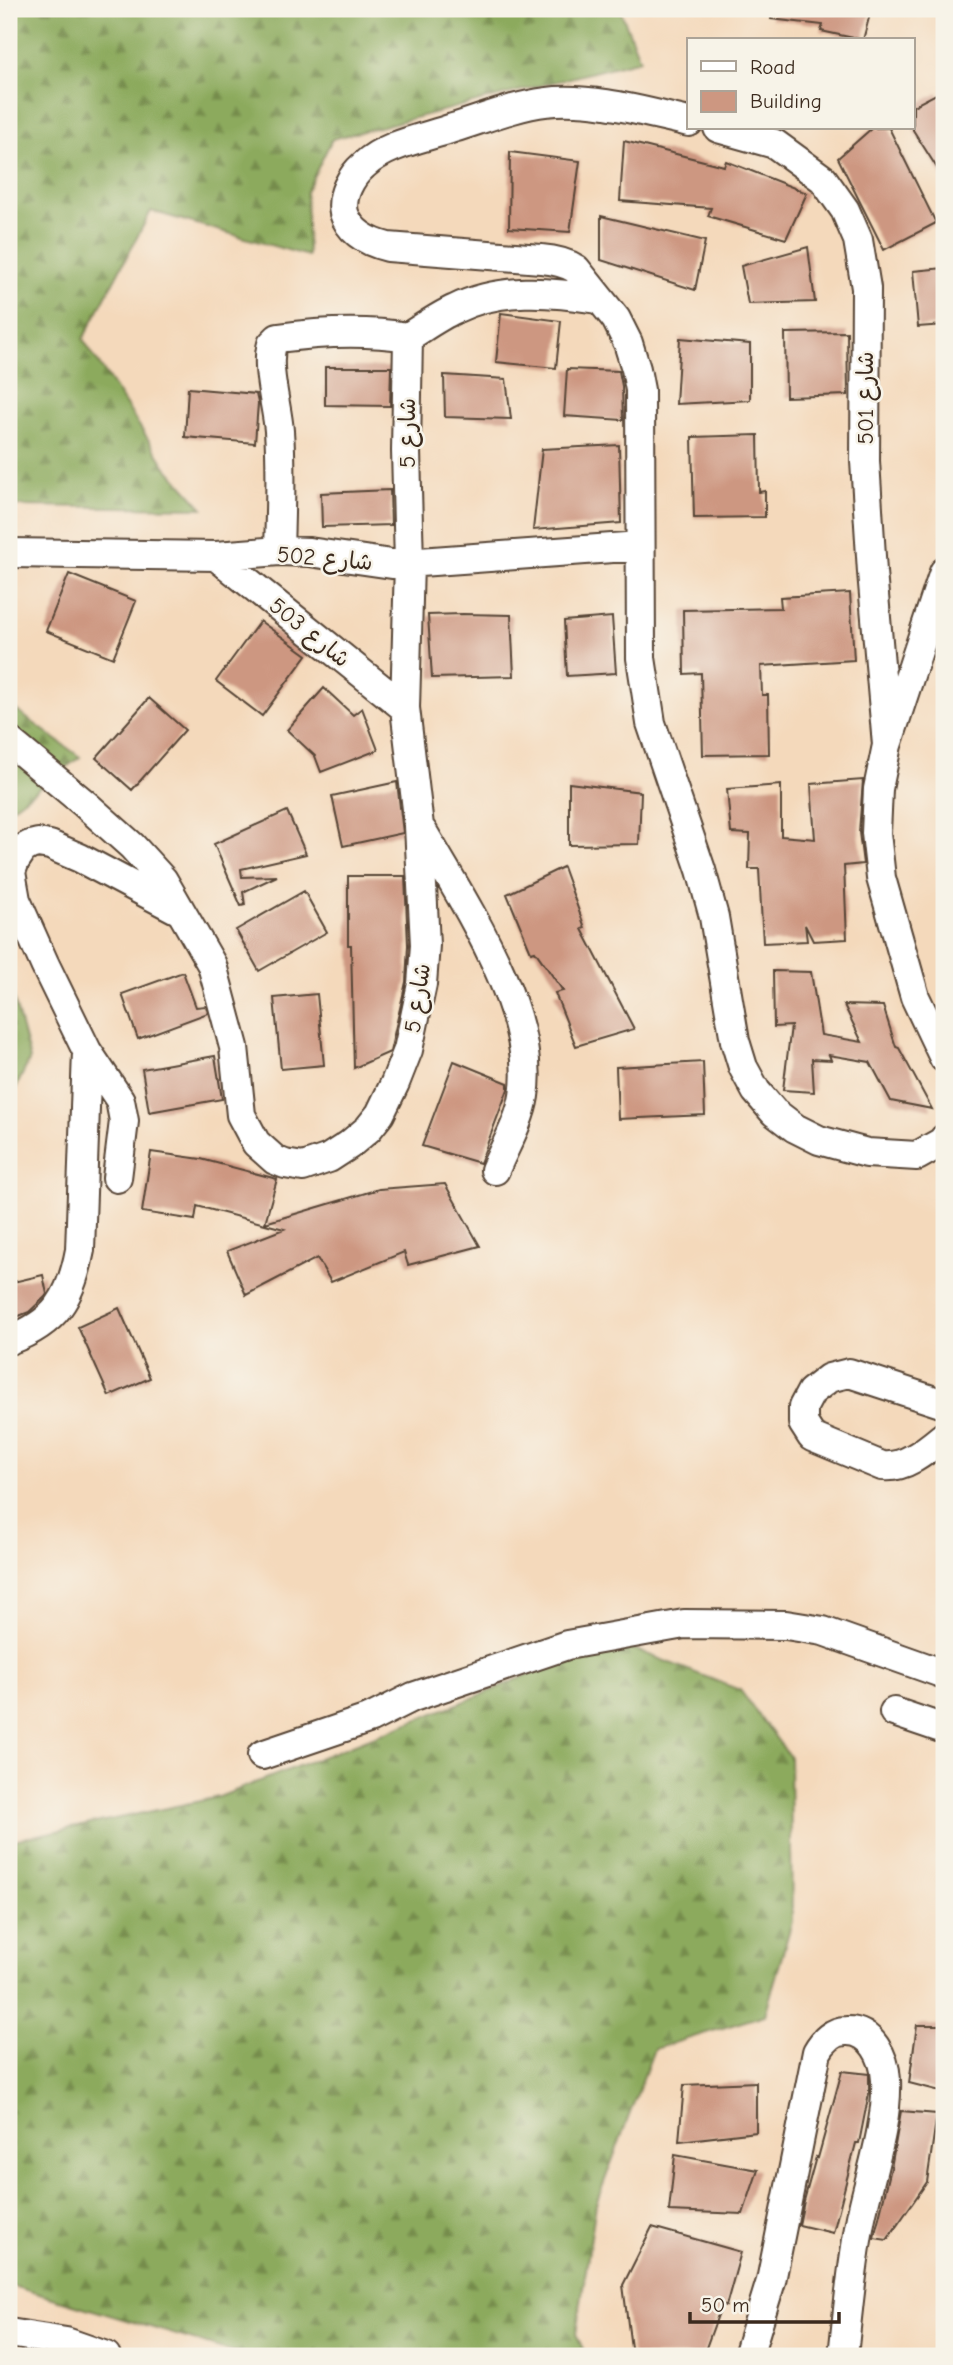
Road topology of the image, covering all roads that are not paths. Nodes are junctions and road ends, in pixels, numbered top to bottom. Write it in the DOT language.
graph roads {
  1 [pos="687,122"];
  2 [pos="725,130"];
  3 [pos="598,299"];
  4 [pos="408,337"];
  5 [pos="640,546"];
  6 [pos="279,551"];
  7 [pos="9,553"];
  8 [pos="216,556"];
  9 [pos="409,563"];
  10 [pos="944,572"];
  11 [pos="404,708"];
  12 [pos="9,741"];
  13 [pos="887,745"];
  14 [pos="419,826"];
  15 [pos="180,911"];
  16 [pos="87,1051"];
  17 [pos="944,1058"];
  18 [pos="944,1139"];
  19 [pos="495,1170"];
  20 [pos="117,1178"];
  21 [pos="9,1340"];
  22 [pos="944,1404"];
  23 [pos="944,1436"];
  24 [pos="944,1674"];
  25 [pos="894,1712"];
  26 [pos="944,1729"];
  27 [pos="262,1755"];
  28 [pos="9,2333"];
  29 [pos="106,2356"];
  30 [pos="748,2356"];
  31 [pos="843,2356"];
  1 -- 3 [label="street"];
  2 -- 13 [label="street, شارع 501"];
  3 -- 4 [label="street"];
  3 -- 5 [label="street"];
  4 -- 6 [label="street"];
  4 -- 9 [label="street, شارع 5"];
  5 -- 9 [label="street, شارع 502"];
  5 -- 18 [label="street"];
  6 -- 8 [label="street, شارع 502"];
  6 -- 9 [label="street, شارع 502"];
  7 -- 8 [label="street, شارع 502"];
  8 -- 11 [label="street, شارع 503"];
  9 -- 11 [label="street, شارع 5"];
  10 -- 13 [label="street"];
  11 -- 14 [label="street, شارع 5"];
  12 -- 15 [label="street, شارع 5"];
  13 -- 17 [label="street"];
  14 -- 15 [label="street, شارع 5"];
  14 -- 19 [label="street"];
  15 -- 16 [label="street"];
  16 -- 20 [label="street"];
  16 -- 21 [label="street"];
  22 -- 23 [label="street"];
  24 -- 27 [label="street"];
  25 -- 26 [label="street"];
  28 -- 29 [label="street"];
  30 -- 31 [label="street"];
}
